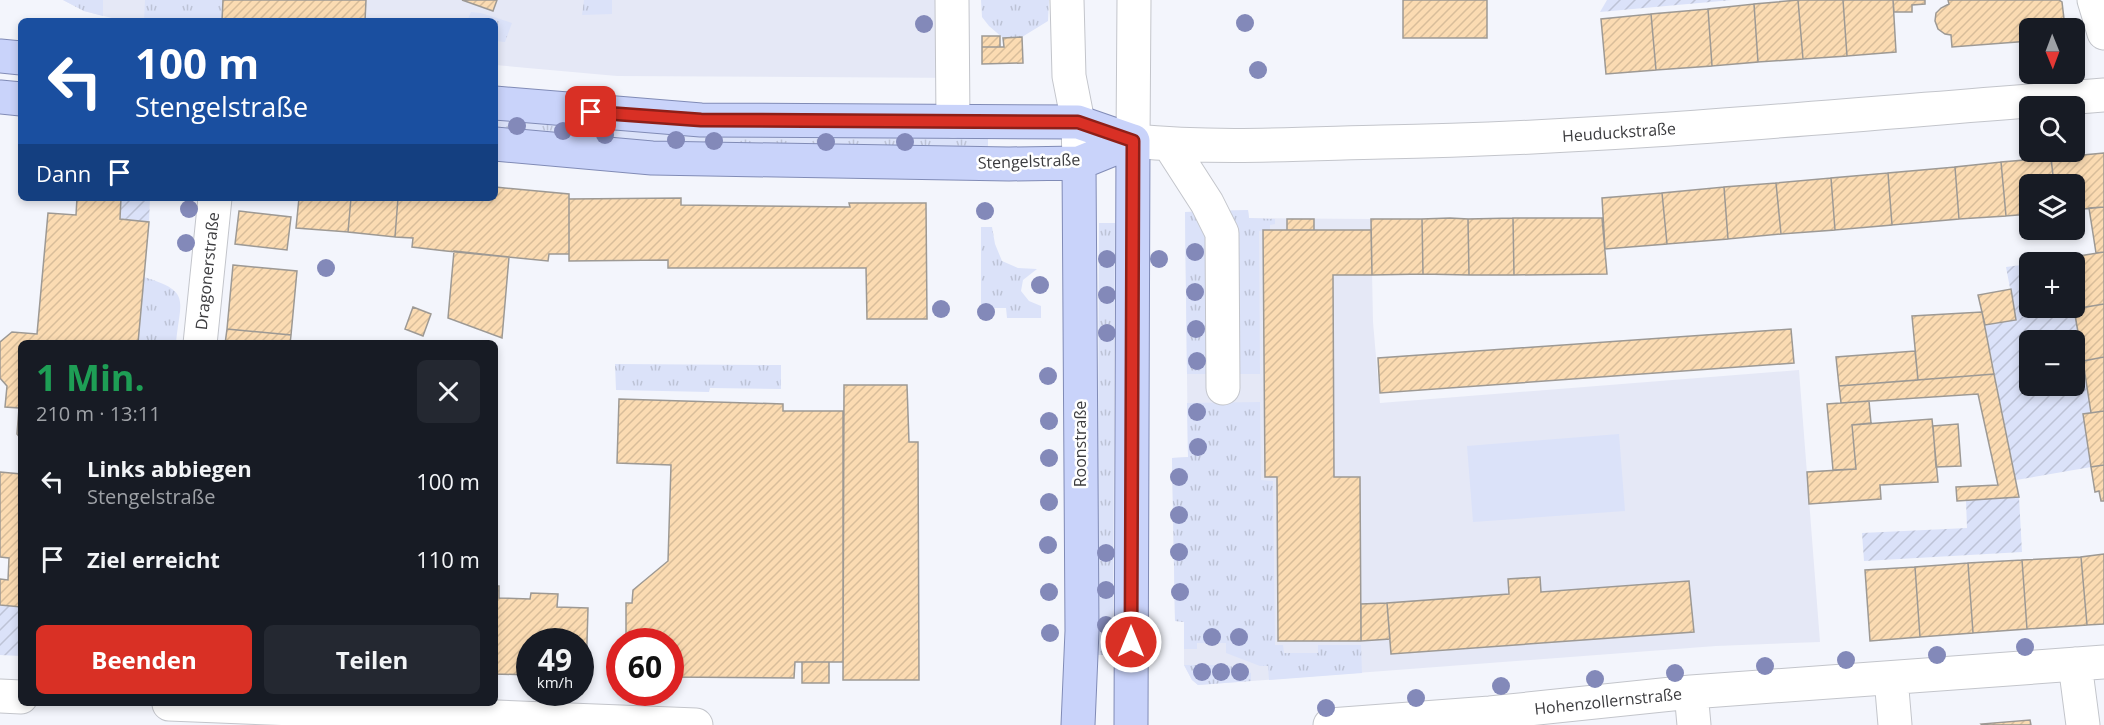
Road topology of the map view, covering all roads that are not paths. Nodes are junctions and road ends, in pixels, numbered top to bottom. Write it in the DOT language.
graph roads {
  1 [pos="952,0"];
  2 [pos="1067,0"];
  3 [pos="1134,0"];
  4 [pos="2094,0"];
  5 [pos="2104,33"];
  6 [pos="0,56"];
  7 [pos="18,58"];
  8 [pos="2104,95"];
  9 [pos="0,97"];
  10 [pos="18,99"];
  11 [pos="498,103"];
  12 [pos="953,121"];
  13 [pos="1078,122"];
  14 [pos="1133,141"];
  15 [pos="498,144"];
  16 [pos="1169,144"];
  17 [pos="1079,163"];
  18 [pos="215,201"];
  19 [pos="200,340"];
  20 [pos="1223,388"];
  21 [pos="2090,663"];
  22 [pos="1891,678"];
  23 [pos="1691,692"];
  24 [pos="0,696"];
  25 [pos="18,697"];
  26 [pos="220,706"];
  27 [pos="1490,719"];
  28 [pos="696,725"];
  29 [pos="1078,725"];
  30 [pos="1131,725"];
  31 [pos="1330,725"];
  32 [pos="1694,725"];
  33 [pos="1895,725"];
  34 [pos="2083,725"];
  1 -- 12 [label="street"];
  2 -- 13 [label="street"];
  3 -- 14 [label="street"];
  4 -- 5 [label="street"];
  6 -- 7 [label="main road"];
  8 -- 16 [label="street, Heuduckstraße"];
  9 -- 10 [label="main road"];
  11 -- 12 [label="main road"];
  12 -- 13 [label="main road"];
  13 -- 14 [label="main road"];
  13 -- 17 [label="street"];
  14 -- 16 [label="street, Heuduckstraße"];
  14 -- 17 [label="main road, Stengelstraße"];
  14 -- 30 [label="main road"];
  15 -- 17 [label="main road, Stengelstraße"];
  16 -- 20 [label="street"];
  17 -- 29 [label="main road, Roonstraße"];
  18 -- 19 [label="street, Dragonerstraße"];
  21 -- 22 [label="street, Hohenzollernstraße"];
  21 -- 34 [label="street, Hohenzollernstraße"];
  22 -- 23 [label="street, Hohenzollernstraße"];
  22 -- 33 [label="street"];
  23 -- 27 [label="street, Hohenzollernstraße"];
  23 -- 32 [label="street, Hohenzollernstraße"];
  24 -- 25 [label="street"];
  26 -- 28 [label="street"];
  27 -- 31 [label="street, Hohenzollernstraße"];
}
